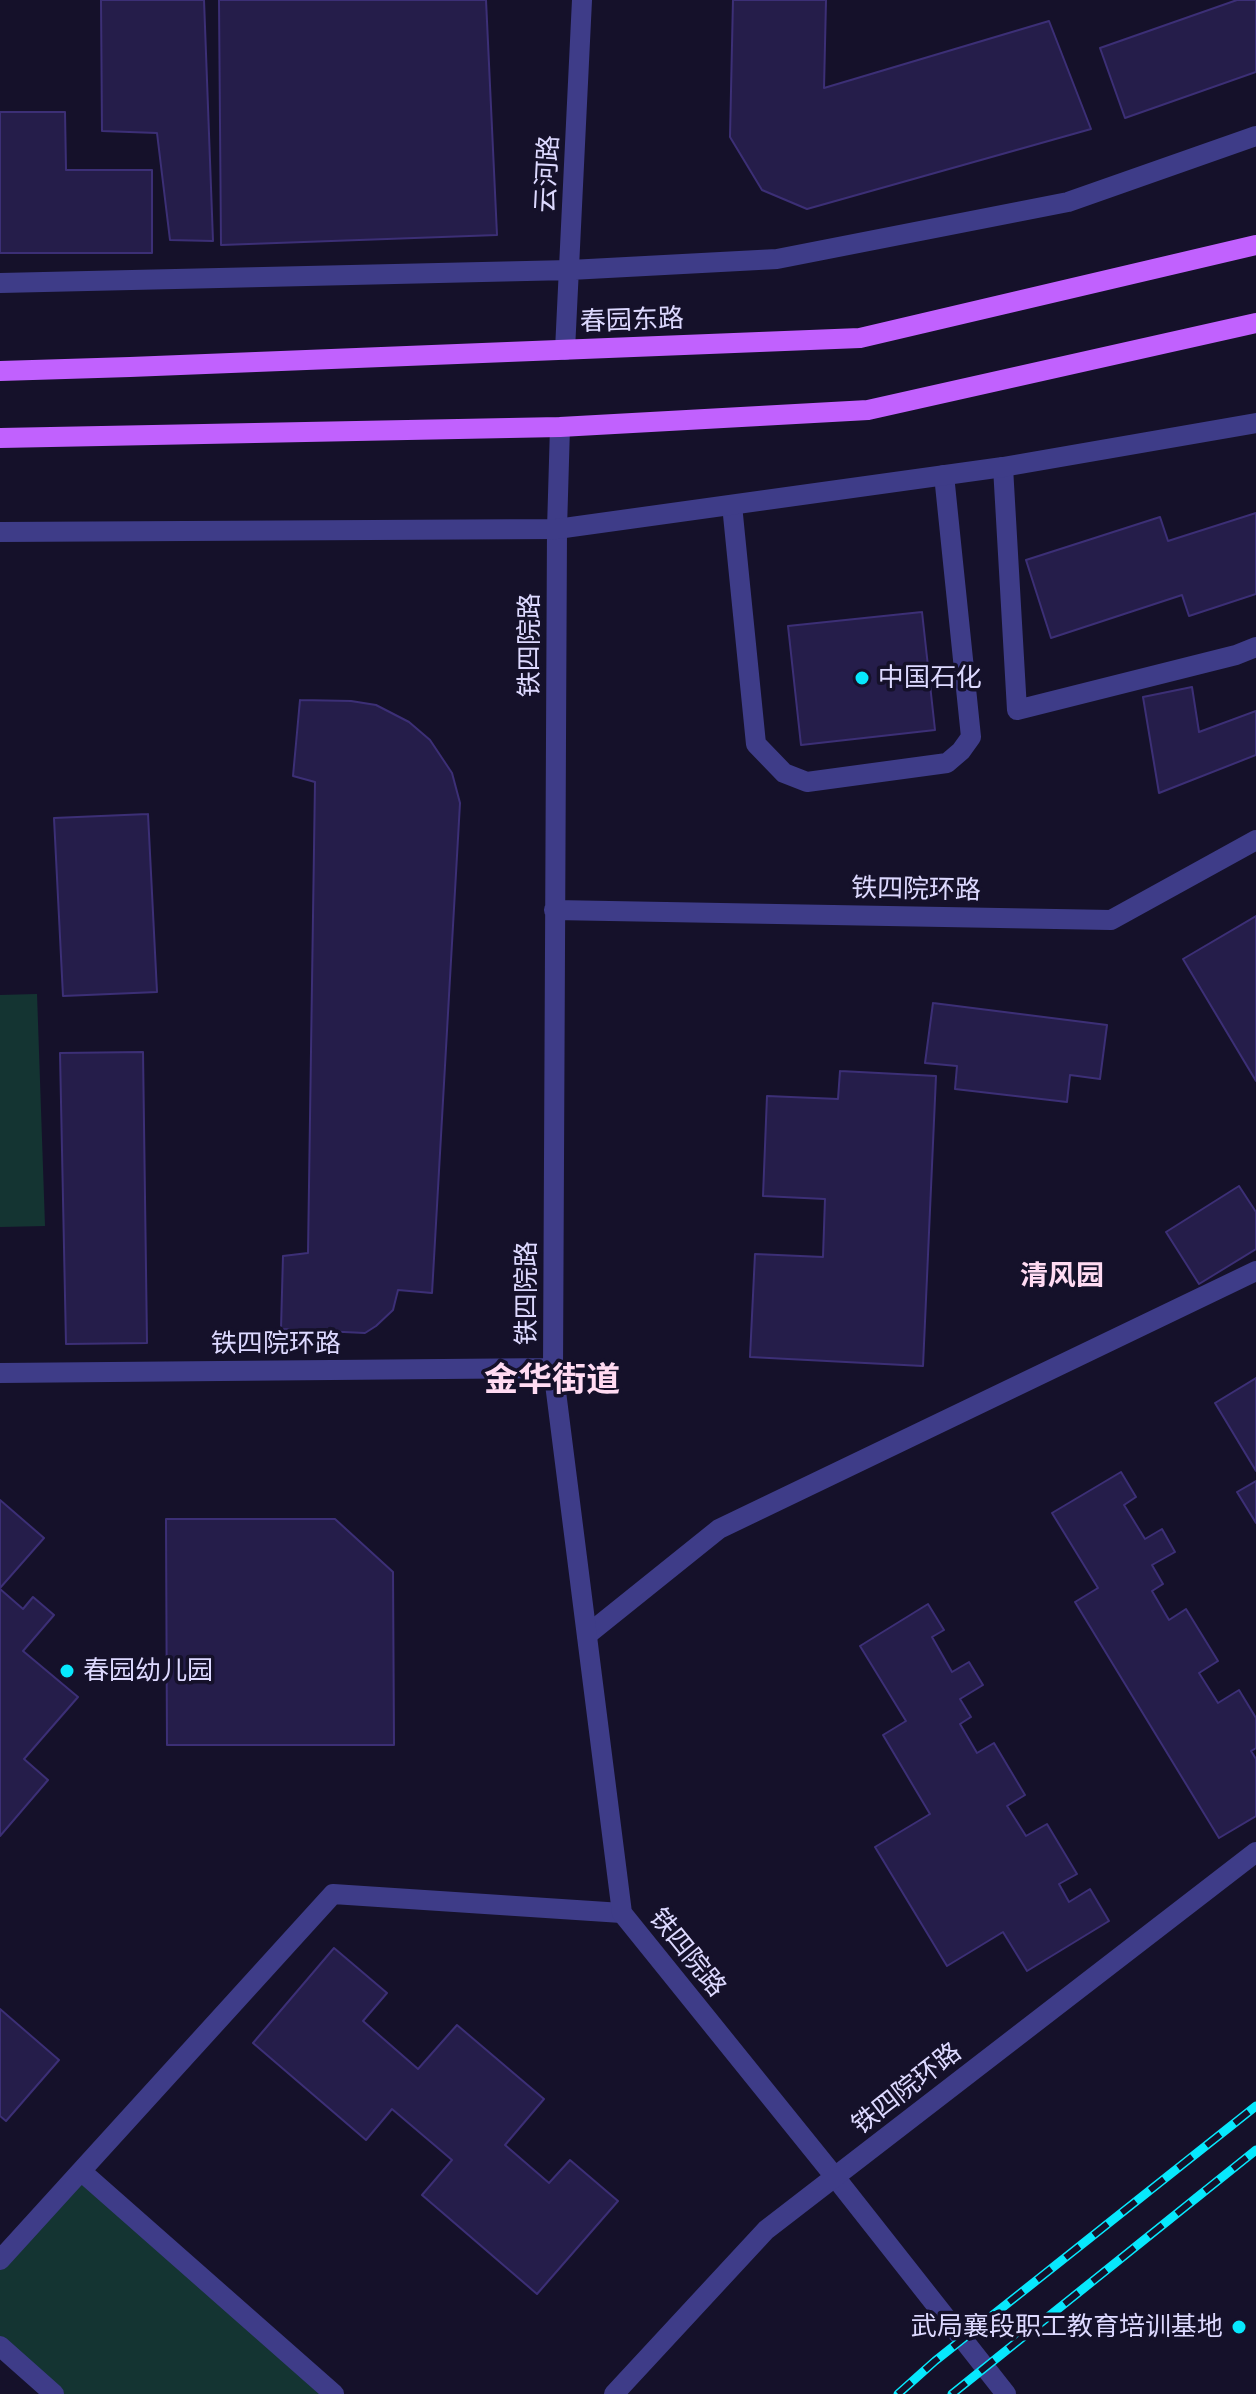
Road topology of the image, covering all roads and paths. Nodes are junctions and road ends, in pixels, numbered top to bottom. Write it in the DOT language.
graph roads {
  1 [pos="582,0"];
  2 [pos="1256,136"];
  3 [pos="1256,245"];
  4 [pos="570,270"];
  5 [pos="0,283"];
  6 [pos="1256,323"];
  7 [pos="565,350"];
  8 [pos="0,371"];
  9 [pos="1256,423"];
  10 [pos="560,427"];
  11 [pos="0,438"];
  12 [pos="1003,467"];
  13 [pos="944,475"];
  14 [pos="732,505"];
  15 [pos="557,529"];
  16 [pos="0,532"];
  17 [pos="1256,647"];
  18 [pos="1256,840"];
  19 [pos="554,910"];
  20 [pos="1256,1271"];
  21 [pos="553,1368"];
  22 [pos="0,1373"];
  23 [pos="587,1635"];
  24 [pos="1256,1852"];
  25 [pos="622,1913"];
  26 [pos="81,2171"];
  27 [pos="835,2177"];
  28 [pos="0,2260"];
  29 [pos="0,2346"];
  30 [pos="54,2394"];
  31 [pos="334,2394"];
  32 [pos="614,2394"];
  33 [pos="1006,2394"];
  1 -- 4 [label="street, 云河路"];
  2 -- 4 [label="street"];
  3 -- 7 [label="main road, 春园东路"];
  4 -- 5 [label="street"];
  4 -- 7 [label="street, 云河路"];
  6 -- 10 [label="main road"];
  7 -- 8 [label="main road, 春园东路"];
  9 -- 12 [label="street"];
  10 -- 11 [label="main road"];
  10 -- 15 [label="street, 铁四院路"];
  12 -- 13 [label="street"];
  12 -- 17 [label="street"];
  13 -- 14 [label="street"];
  13 -- 14 [label="street"];
  14 -- 15 [label="street"];
  15 -- 16 [label="street"];
  15 -- 19 [label="street, 铁四院路"];
  18 -- 19 [label="street, 铁四院环路"];
  19 -- 21 [label="street, 铁四院路"];
  20 -- 23 [label="street"];
  21 -- 22 [label="street, 铁四院环路"];
  21 -- 23 [label="street, 铁四院路"];
  23 -- 25 [label="street, 铁四院路"];
  24 -- 27 [label="street, 铁四院环路"];
  25 -- 26 [label="street"];
  25 -- 27 [label="street, 铁四院路"];
  26 -- 28 [label="street"];
  26 -- 31 [label="street"];
  27 -- 32 [label="street, 铁四院环路"];
  27 -- 33 [label="street, 铁四院路"];
  29 -- 30 [label="street"];
}
